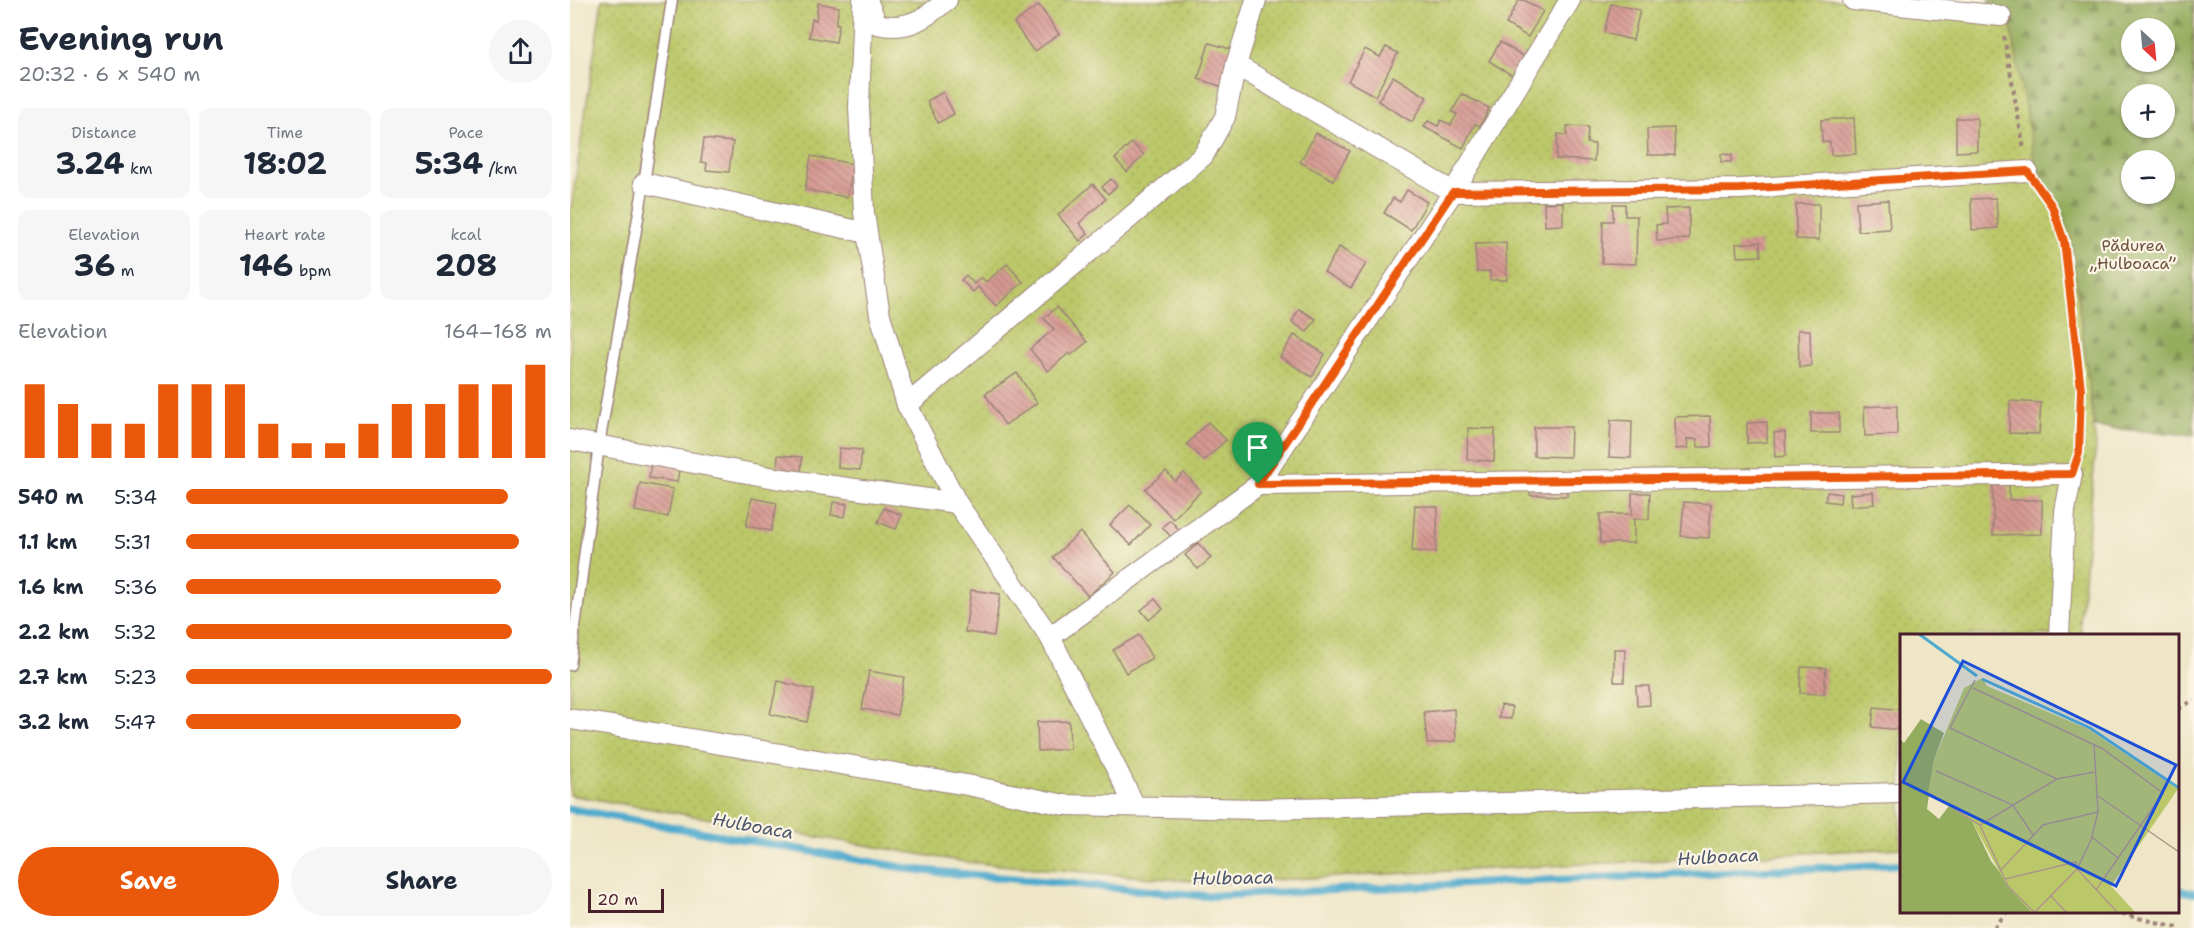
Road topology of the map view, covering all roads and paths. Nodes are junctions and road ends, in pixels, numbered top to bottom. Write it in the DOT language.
graph roads {
  1 [pos="672,0"];
  2 [pos="865,0"];
  3 [pos="947,0"];
  4 [pos="1256,0"];
  5 [pos="1570,0"];
  6 [pos="1853,0"];
  7 [pos="2001,16"];
  8 [pos="1236,65"];
  9 [pos="2027,171"];
  10 [pos="644,183"];
  11 [pos="1453,192"];
  12 [pos="867,232"];
  13 [pos="907,405"];
  14 [pos="570,440"];
  15 [pos="599,445"];
  16 [pos="2072,474"];
  17 [pos="1258,484"];
  18 [pos="957,503"];
  19 [pos="2059,634"];
  20 [pos="1050,637"];
  21 [pos="570,665"];
  22 [pos="2194,700"];
  23 [pos="2179,708"];
  24 [pos="570,719"];
  25 [pos="1900,793"];
  26 [pos="1135,806"];
  27 [pos="2006,913"];
  28 [pos="2116,913"];
  29 [pos="1994,928"];
  30 [pos="2182,928"];
  1 -- 10 [label="lane"];
  2 -- 3 [label="street"];
  2 -- 12 [label="street"];
  4 -- 8 [label="street"];
  5 -- 11 [label="street"];
  6 -- 7 [label="street"];
  7 -- 9 [label="path"];
  8 -- 11 [label="street"];
  8 -- 13 [label="street"];
  9 -- 11 [label="street"];
  9 -- 16 [label="path"];
  10 -- 12 [label="street"];
  10 -- 15 [label="lane"];
  11 -- 17 [label="street"];
  12 -- 13 [label="street"];
  13 -- 18 [label="street"];
  14 -- 15 [label="street"];
  15 -- 18 [label="street"];
  15 -- 21 [label="lane"];
  16 -- 17 [label="street"];
  16 -- 19 [label="street"];
  17 -- 20 [label="street"];
  18 -- 20 [label="street"];
  20 -- 26 [label="street"];
  22 -- 23 [label="path"];
  24 -- 26 [label="street"];
  25 -- 26 [label="street"];
  27 -- 29 [label="path"];
  28 -- 30 [label="path"];
}
